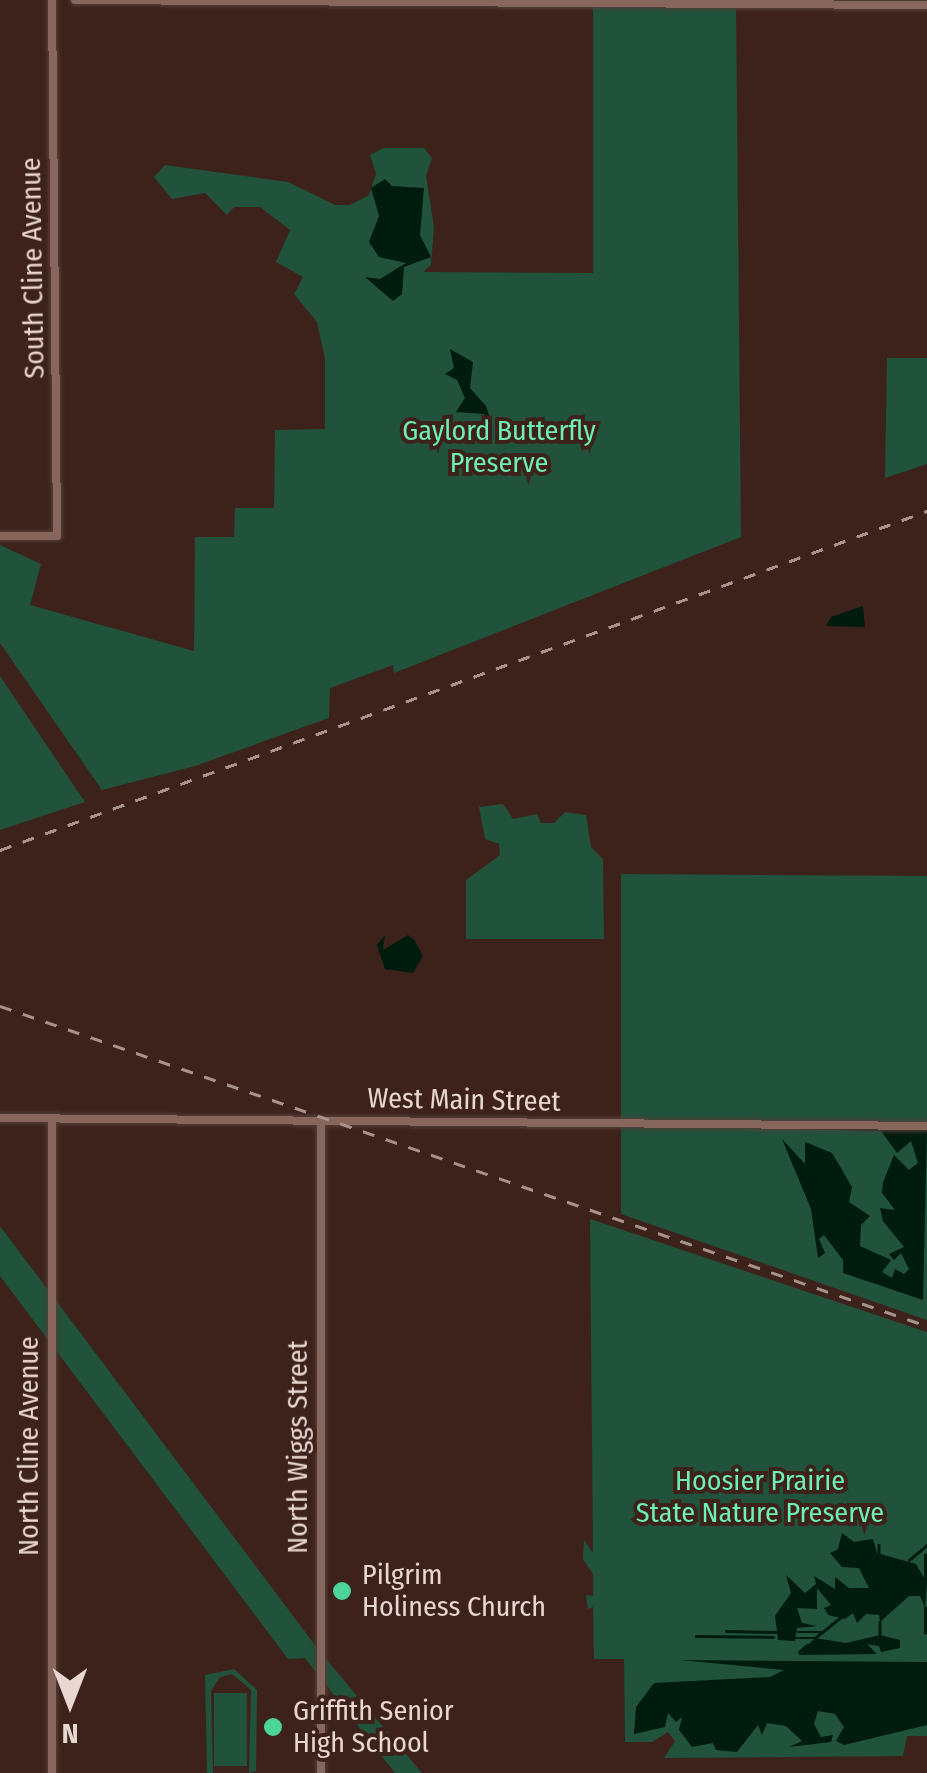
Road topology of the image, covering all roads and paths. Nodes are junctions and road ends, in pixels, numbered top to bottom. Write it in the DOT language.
graph roads {
  1 [pos="52,0"];
  2 [pos="74,0"];
  3 [pos="927,5"];
  4 [pos="0,536"];
  5 [pos="0,1118"];
  6 [pos="52,1119"];
  7 [pos="321,1121"];
  8 [pos="927,1126"];
  9 [pos="52,1773"];
  10 [pos="321,1773"];
  1 -- 4 [label="street, South Cline Avenue"];
  2 -- 3 [label="street"];
  5 -- 6 [label="street, West Main Street"];
  6 -- 7 [label="street, West Main Street"];
  6 -- 9 [label="street, North Cline Avenue"];
  7 -- 8 [label="street, West Main Street"];
  7 -- 10 [label="street, North Wiggs Street"];
}
